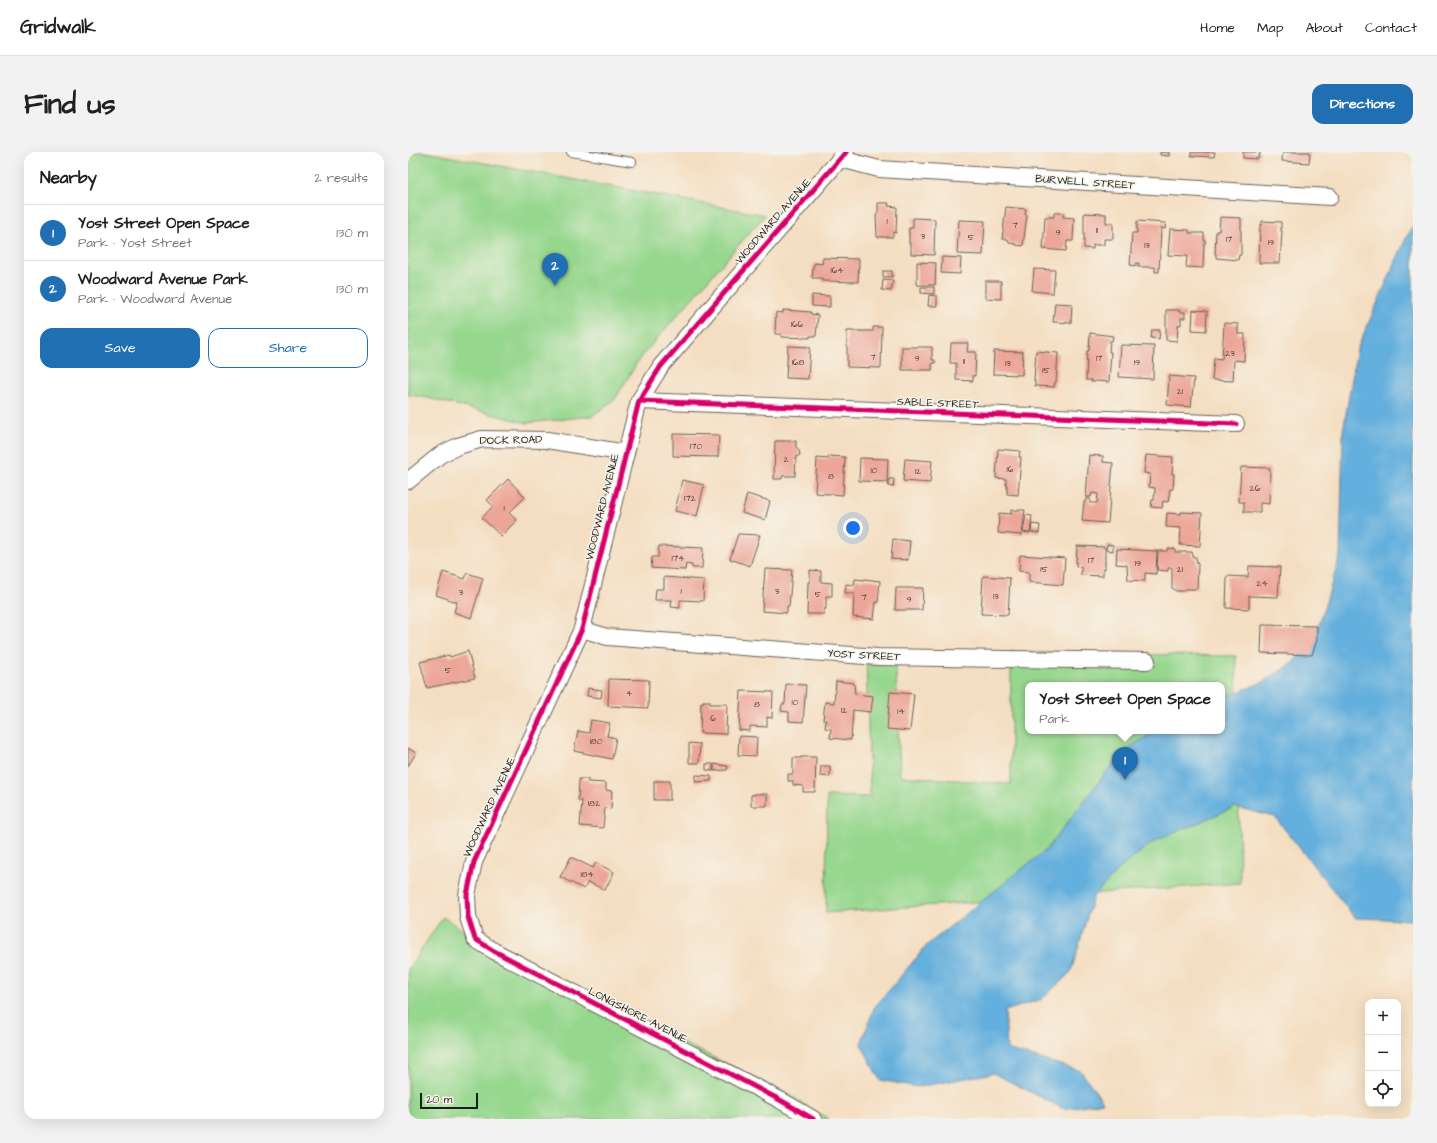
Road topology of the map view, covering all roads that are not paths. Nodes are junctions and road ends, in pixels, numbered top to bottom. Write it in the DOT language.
graph roads {
  1 [pos="571,152"];
  2 [pos="844,155"];
  3 [pos="632,162"];
  4 [pos="1330,197"];
  5 [pos="639,401"];
  6 [pos="1236,424"];
  7 [pos="626,453"];
  8 [pos="408,481"];
  9 [pos="582,629"];
  10 [pos="1147,661"];
  11 [pos="468,917"];
  12 [pos="813,1119"];
  1 -- 3 [label="lane"];
  2 -- 4 [label="street, BURWELL STREET"];
  2 -- 5 [label="street, WOODWARD AVENUE"];
  5 -- 6 [label="street, SABLE STREET"];
  5 -- 7 [label="street, WOODWARD AVENUE"];
  7 -- 8 [label="street, DOCK ROAD"];
  7 -- 9 [label="street, WOODWARD AVENUE"];
  9 -- 10 [label="street, YOST STREET"];
  9 -- 11 [label="street, WOODWARD AVENUE"];
  11 -- 12 [label="street, LONGSHORE AVENUE"];
}
